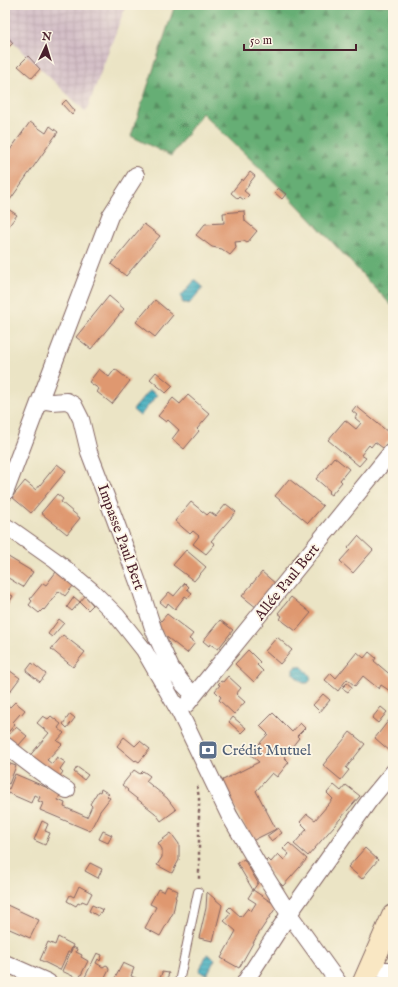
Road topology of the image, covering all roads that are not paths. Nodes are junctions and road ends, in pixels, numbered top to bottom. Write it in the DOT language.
graph roads {
  1 [pos="136,175"];
  2 [pos="40,400"];
  3 [pos="393,450"];
  4 [pos="5,493"];
  5 [pos="5,526"];
  6 [pos="194,695"];
  7 [pos="180,713"];
  8 [pos="5,745"];
  9 [pos="393,772"];
  10 [pos="67,790"];
  11 [pos="198,892"];
  12 [pos="289,914"];
  13 [pos="393,916"];
  14 [pos="393,942"];
  15 [pos="5,963"];
  16 [pos="384,974"];
  17 [pos="48,982"];
  18 [pos="179,982"];
  19 [pos="245,982"];
  20 [pos="338,982"];
  21 [pos="364,982"];
  1 -- 2 [label="street"];
  2 -- 4 [label="street"];
  2 -- 6 [label="street, Impasse Paul Bert"];
  3 -- 6 [label="street, Allée Paul Bert"];
  5 -- 7 [label="street"];
  6 -- 7 [label="street, Allée Paul Bert"];
  7 -- 12 [label="street"];
  8 -- 10 [label="street"];
  9 -- 12 [label="street"];
  11 -- 18 [label="lane"];
  12 -- 19 [label="street"];
  12 -- 20 [label="street"];
  13 -- 21 [label="main road"];
  14 -- 16 [label="main road"];
  15 -- 17 [label="street"];
}
